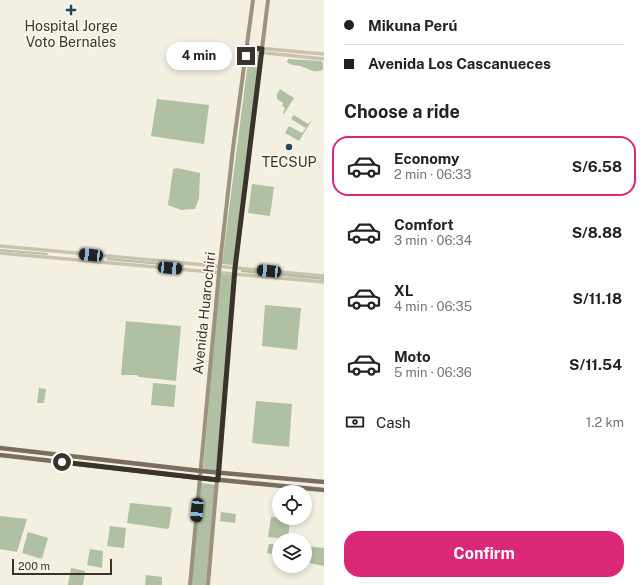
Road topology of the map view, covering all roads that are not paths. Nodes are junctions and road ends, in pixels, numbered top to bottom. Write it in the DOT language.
graph roads {
  1 [pos="253,0"];
  2 [pos="268,0"];
  3 [pos="247,48"];
  4 [pos="262,49"];
  5 [pos="324,54"];
  6 [pos="324,59"];
  7 [pos="0,246"];
  8 [pos="0,253"];
  9 [pos="220,266"];
  10 [pos="235,268"];
  11 [pos="219,272"];
  12 [pos="235,274"];
  13 [pos="324,276"];
  14 [pos="324,282"];
  15 [pos="0,448"];
  16 [pos="0,456"];
  17 [pos="201,471"];
  18 [pos="218,473"];
  19 [pos="200,478"];
  20 [pos="218,480"];
  21 [pos="324,482"];
  22 [pos="324,490"];
  23 [pos="190,585"];
  24 [pos="208,585"];
  1 -- 3 [label="main road, Avenida Huarochiri"];
  2 -- 4 [label="main road, Avenida Huarochiri"];
  3 -- 4 [label="street"];
  3 -- 9 [label="main road, Avenida Huarochiri"];
  4 -- 5 [label="street"];
  4 -- 6 [label="street"];
  4 -- 10 [label="main road, Avenida Huarochiri"];
  7 -- 9 [label="street"];
  8 -- 11 [label="street"];
  9 -- 10 [label="street"];
  9 -- 11 [label="main road, Avenida Huarochiri"];
  10 -- 12 [label="main road, Avenida Huarochiri"];
  10 -- 13 [label="street"];
  11 -- 12 [label="street"];
  11 -- 17 [label="main road, Avenida Huarochiri"];
  12 -- 14 [label="street"];
  12 -- 18 [label="main road, Avenida Huarochiri"];
  15 -- 17 [label="main road"];
  16 -- 19 [label="main road"];
  17 -- 18 [label="main road"];
  17 -- 19 [label="main road, Avenida Huarochiri"];
  18 -- 20 [label="main road, Avenida Huarochiri"];
  18 -- 21 [label="main road"];
  19 -- 20 [label="main road"];
  19 -- 23 [label="main road, Avenida Huarochiri"];
  20 -- 22 [label="main road"];
  20 -- 24 [label="main road, Avenida Huarochiri"];
}
